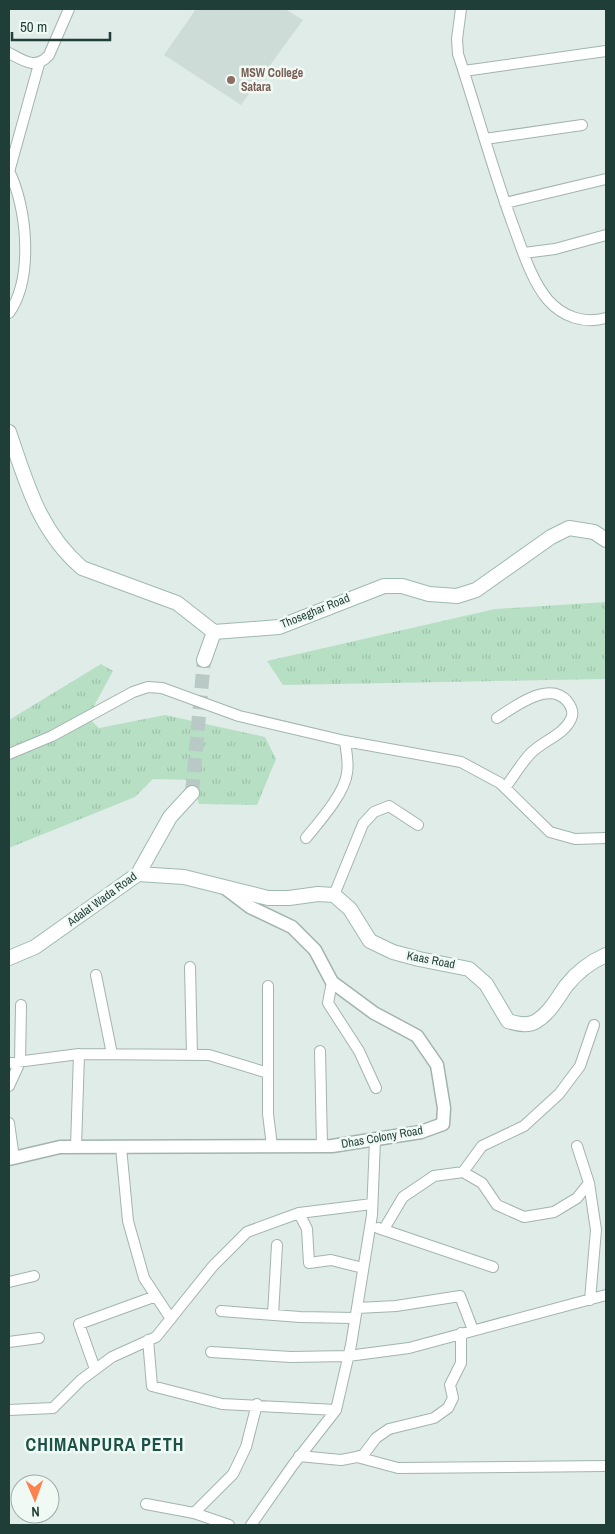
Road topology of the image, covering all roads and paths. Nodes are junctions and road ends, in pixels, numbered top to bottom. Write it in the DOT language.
graph roads {
  1 [pos="69,9"];
  2 [pos="461,9"];
  3 [pos="606,51"];
  4 [pos="9,53"];
  5 [pos="39,64"];
  6 [pos="464,71"];
  7 [pos="582,124"];
  8 [pos="485,139"];
  9 [pos="9,172"];
  10 [pos="606,179"];
  11 [pos="505,204"];
  12 [pos="606,234"];
  13 [pos="524,253"];
  14 [pos="9,313"];
  15 [pos="606,318"];
  16 [pos="9,432"];
  17 [pos="606,540"];
  18 [pos="214,632"];
  19 [pos="204,660"];
  20 [pos="497,718"];
  21 [pos="345,741"];
  22 [pos="9,754"];
  23 [pos="505,788"];
  24 [pos="192,793"];
  25 [pos="418,824"];
  26 [pos="306,838"];
  27 [pos="606,838"];
  28 [pos="138,874"];
  29 [pos="225,888"];
  30 [pos="334,895"];
  31 [pos="606,955"];
  32 [pos="9,958"];
  33 [pos="190,968"];
  34 [pos="96,975"];
  35 [pos="332,982"];
  36 [pos="268,986"];
  37 [pos="21,1005"];
  38 [pos="594,1025"];
  39 [pos="320,1051"];
  40 [pos="79,1054"];
  41 [pos="112,1054"];
  42 [pos="192,1055"];
  43 [pos="20,1062"];
  44 [pos="9,1063"];
  45 [pos="268,1073"];
  46 [pos="9,1086"];
  47 [pos="376,1088"];
  48 [pos="9,1123"];
  49 [pos="375,1140"];
  50 [pos="272,1146"];
  51 [pos="322,1146"];
  52 [pos="578,1146"];
  53 [pos="76,1147"];
  54 [pos="121,1147"];
  55 [pos="11,1158"];
  56 [pos="463,1172"];
  57 [pos="589,1183"];
  58 [pos="372,1204"];
  59 [pos="299,1213"];
  60 [pos="370,1226"];
  61 [pos="384,1229"];
  62 [pos="277,1245"];
  63 [pos="493,1267"];
  64 [pos="363,1268"];
  65 [pos="34,1276"];
  66 [pos="9,1282"];
  67 [pos="606,1295"];
  68 [pos="156,1296"];
  69 [pos="590,1300"];
  70 [pos="221,1311"];
  71 [pos="356,1313"];
  72 [pos="273,1315"];
  73 [pos="171,1319"];
  74 [pos="474,1330"];
  75 [pos="461,1333"];
  76 [pos="40,1338"];
  77 [pos="148,1340"];
  78 [pos="9,1342"];
  79 [pos="211,1352"];
  80 [pos="348,1356"];
  81 [pos="95,1369"];
  82 [pos="257,1404"];
  83 [pos="9,1410"];
  84 [pos="336,1410"];
  85 [pos="300,1456"];
  86 [pos="357,1457"];
  87 [pos="606,1466"];
  88 [pos="146,1504"];
  89 [pos="194,1513"];
  90 [pos="229,1525"];
  91 [pos="250,1525"];
  1 -- 5 [label="street"];
  2 -- 6 [label="street"];
  3 -- 6 [label="street"];
  4 -- 5 [label="street"];
  5 -- 9 [label="street"];
  6 -- 8 [label="street"];
  7 -- 8 [label="street"];
  8 -- 11 [label="street"];
  9 -- 14 [label="street"];
  10 -- 11 [label="street"];
  11 -- 13 [label="street"];
  12 -- 13 [label="street"];
  13 -- 15 [label="street"];
  16 -- 18 [label="main road"];
  17 -- 18 [label="main road, Thoseghar Road"];
  18 -- 19 [label="main road"];
  20 -- 23 [label="street"];
  21 -- 22 [label="street"];
  21 -- 23 [label="street"];
  21 -- 26 [label="street"];
  23 -- 27 [label="street"];
  24 -- 28 [label="main road, Adalat Wada Road"];
  25 -- 30 [label="street"];
  28 -- 29 [label="main road"];
  28 -- 32 [label="main road, Adalat Wada Road"];
  29 -- 30 [label="main road"];
  29 -- 35 [label="street, Dhas Colony Road"];
  30 -- 31 [label="main road, Kaas Road"];
  33 -- 42 [label="street"];
  34 -- 41 [label="street"];
  35 -- 47 [label="street"];
  35 -- 49 [label="street, Dhas Colony Road"];
  36 -- 45 [label="street"];
  37 -- 43 [label="street"];
  38 -- 56 [label="street"];
  39 -- 51 [label="street"];
  40 -- 41 [label="street"];
  40 -- 43 [label="street"];
  40 -- 53 [label="street"];
  41 -- 42 [label="street"];
  42 -- 45 [label="street"];
  43 -- 44 [label="street"];
  43 -- 46 [label="street"];
  45 -- 50 [label="street"];
  48 -- 55 [label="street"];
  49 -- 51 [label="street, Dhas Colony Road"];
  49 -- 58 [label="street"];
  50 -- 51 [label="street, Dhas Colony Road"];
  50 -- 54 [label="street, Dhas Colony Road"];
  52 -- 57 [label="street"];
  53 -- 54 [label="street, Dhas Colony Road"];
  53 -- 55 [label="street, Dhas Colony Road"];
  54 -- 68 [label="street"];
  56 -- 57 [label="street"];
  56 -- 61 [label="street"];
  57 -- 69 [label="street"];
  58 -- 59 [label="street"];
  58 -- 60 [label="street"];
  59 -- 64 [label="street"];
  59 -- 73 [label="street"];
  60 -- 61 [label="street"];
  60 -- 64 [label="street"];
  61 -- 63 [label="street"];
  62 -- 72 [label="street"];
  64 -- 71 [label="street"];
  65 -- 66 [label="street"];
  67 -- 69 [label="street"];
  68 -- 73 [label="street"];
  68 -- 81 [label="street"];
  69 -- 74 [label="street"];
  70 -- 72 [label="street"];
  71 -- 72 [label="street"];
  71 -- 74 [label="street"];
  71 -- 80 [label="street"];
  73 -- 77 [label="street"];
  74 -- 75 [label="street"];
  75 -- 80 [label="street"];
  75 -- 86 [label="street"];
  76 -- 78 [label="street"];
  77 -- 81 [label="street"];
  77 -- 82 [label="street"];
  79 -- 80 [label="street"];
  80 -- 84 [label="street"];
  81 -- 83 [label="street"];
  82 -- 84 [label="street"];
  82 -- 89 [label="street"];
  84 -- 85 [label="street"];
  85 -- 86 [label="street"];
  85 -- 91 [label="street"];
  86 -- 87 [label="street"];
  88 -- 89 [label="street"];
  89 -- 90 [label="street"];
}
